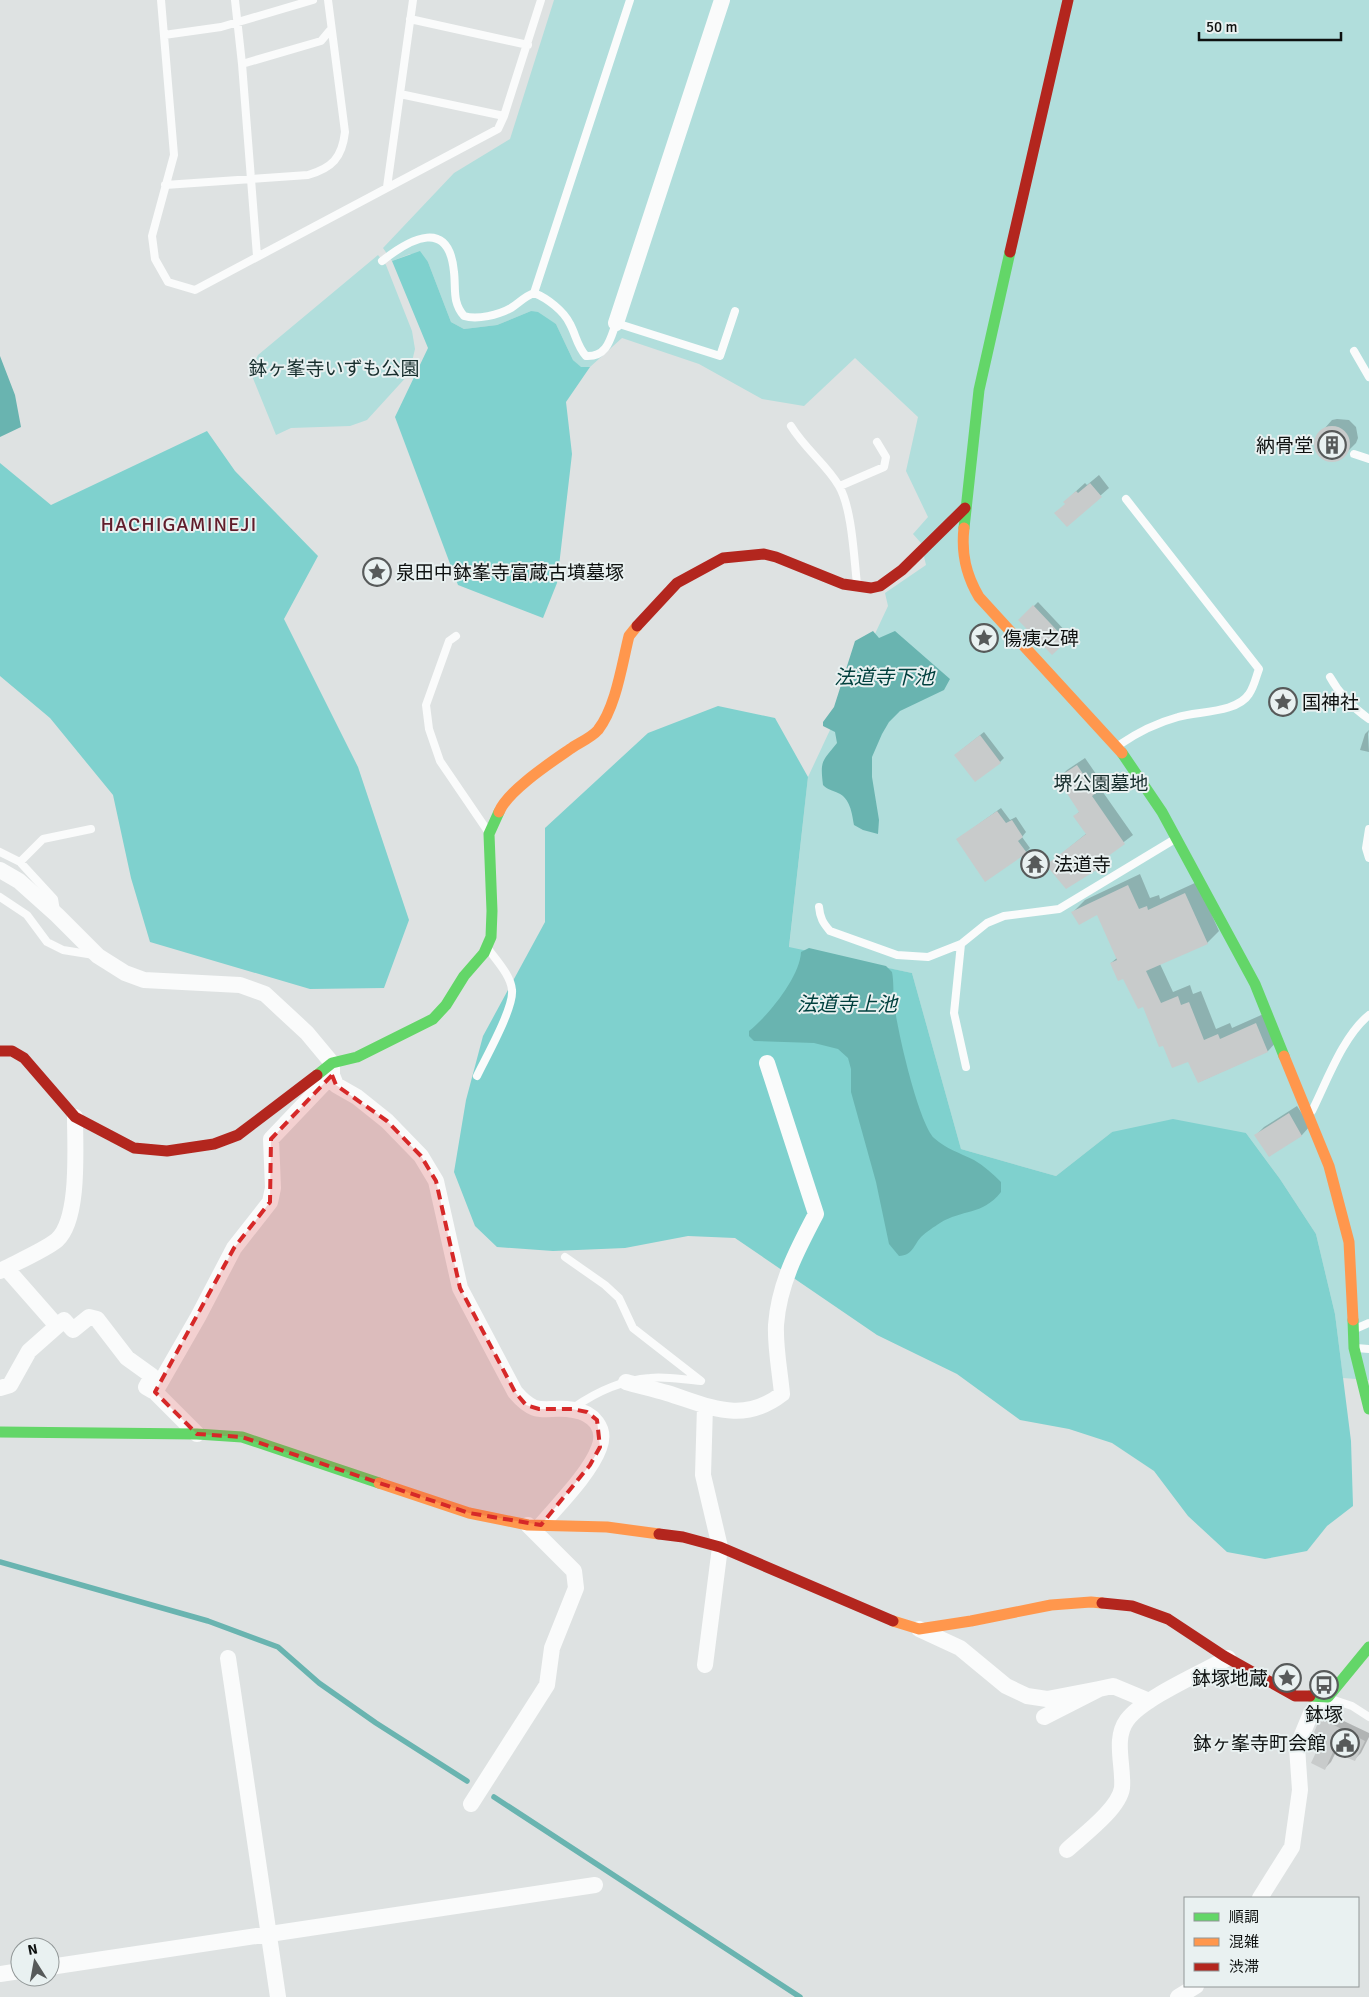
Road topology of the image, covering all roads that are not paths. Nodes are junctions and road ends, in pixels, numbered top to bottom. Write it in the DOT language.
graph roads {
  1 [pos="161,0"];
  2 [pos="235,0"];
  3 [pos="314,0"];
  4 [pos="328,0"];
  5 [pos="413,0"];
  6 [pos="541,0"];
  7 [pos="630,0"];
  8 [pos="722,0"];
  9 [pos="1068,0"];
  10 [pos="410,19"];
  11 [pos="238,23"];
  12 [pos="331,29"];
  13 [pos="164,35"];
  14 [pos="528,45"];
  15 [pos="242,64"];
  16 [pos="400,94"];
  17 [pos="504,116"];
  18 [pos="166,186"];
  19 [pos="387,187"];
  20 [pos="258,256"];
  21 [pos="382,261"];
  22 [pos="534,293"];
  23 [pos="735,312"];
  24 [pos="616,323"];
  25 [pos="1354,351"];
  26 [pos="1369,378"];
  27 [pos="791,426"];
  28 [pos="877,442"];
  29 [pos="1354,454"];
  30 [pos="1369,459"];
  31 [pos="840,486"];
  32 [pos="1126,499"];
  33 [pos="965,508"];
  34 [pos="857,586"];
  35 [pos="456,636"];
  36 [pos="1330,678"];
  37 [pos="1369,719"];
  38 [pos="1118,746"];
  39 [pos="90,829"];
  40 [pos="1369,829"];
  41 [pos="489,834"];
  42 [pos="1177,838"];
  43 [pos="0,852"];
  44 [pos="1369,858"];
  45 [pos="20,862"];
  46 [pos="0,870"];
  47 [pos="0,897"];
  48 [pos="819,907"];
  49 [pos="57,915"];
  50 [pos="961,944"];
  51 [pos="487,947"];
  52 [pos="98,956"];
  53 [pos="1369,1015"];
  54 [pos="0,1051"];
  55 [pos="767,1064"];
  56 [pos="966,1067"];
  57 [pos="332,1069"];
  58 [pos="477,1076"];
  59 [pos="75,1117"];
  60 [pos="1309,1117"];
  61 [pos="565,1256"];
  62 [pos="3,1270"];
  63 [pos="1369,1323"];
  64 [pos="57,1326"];
  65 [pos="1353,1330"];
  66 [pos="1354,1348"];
  67 [pos="1369,1349"];
  68 [pos="626,1382"];
  69 [pos="0,1388"];
  70 [pos="155,1392"];
  71 [pos="705,1406"];
  72 [pos="1369,1408"];
  73 [pos="572,1410"];
  74 [pos="0,1432"];
  75 [pos="197,1434"];
  76 [pos="535,1525"];
  77 [pos="720,1547"];
  78 [pos="919,1629"];
  79 [pos="1369,1647"];
  80 [pos="228,1658"];
  81 [pos="1228,1658"];
  82 [pos="705,1665"];
  83 [pos="1099,1688"];
  84 [pos="1328,1698"];
  85 [pos="1149,1701"];
  86 [pos="1044,1717"];
  87 [pos="1369,1718"];
  88 [pos="471,1804"];
  89 [pos="1067,1850"];
  90 [pos="595,1885"];
  91 [pos="1261,1897"];
  92 [pos="269,1934"];
  93 [pos="60,1965"];
  94 [pos="1194,1987"];
  95 [pos="278,1997"];
  96 [pos="1178,1997"];
  1 -- 13 [label="lane"];
  2 -- 11 [label="lane"];
  3 -- 11 [label="lane"];
  4 -- 12 [label="lane"];
  5 -- 10 [label="lane"];
  6 -- 14 [label="lane"];
  7 -- 22 [label="lane"];
  8 -- 24 [label="street"];
  9 -- 33 [label="street"];
  10 -- 14 [label="lane"];
  10 -- 16 [label="lane"];
  11 -- 13 [label="lane"];
  11 -- 15 [label="lane"];
  12 -- 15 [label="lane"];
  12 -- 18 [label="lane"];
  13 -- 18 [label="lane"];
  14 -- 17 [label="lane"];
  15 -- 20 [label="lane"];
  16 -- 17 [label="lane"];
  16 -- 19 [label="lane"];
  17 -- 19 [label="lane"];
  18 -- 20 [label="lane"];
  19 -- 20 [label="lane"];
  21 -- 22 [label="lane"];
  22 -- 24 [label="lane"];
  23 -- 24 [label="lane"];
  25 -- 26 [label="lane"];
  27 -- 31 [label="lane"];
  28 -- 31 [label="lane"];
  29 -- 30 [label="lane"];
  31 -- 34 [label="lane"];
  32 -- 38 [label="lane"];
  33 -- 34 [label="street"];
  33 -- 38 [label="street"];
  34 -- 41 [label="street"];
  35 -- 41 [label="lane"];
  36 -- 37 [label="lane"];
  38 -- 42 [label="street"];
  39 -- 45 [label="lane"];
  40 -- 44 [label="lane"];
  41 -- 51 [label="street"];
  42 -- 50 [label="lane"];
  42 -- 60 [label="street"];
  43 -- 45 [label="lane"];
  45 -- 49 [label="lane"];
  46 -- 49 [label="street"];
  47 -- 52 [label="lane"];
  48 -- 50 [label="lane"];
  49 -- 52 [label="street"];
  50 -- 56 [label="lane"];
  51 -- 57 [label="street"];
  51 -- 58 [label="lane"];
  52 -- 57 [label="street"];
  53 -- 60 [label="lane"];
  54 -- 59 [label="street"];
  55 -- 71 [label="street"];
  57 -- 59 [label="street"];
  57 -- 70 [label="street"];
  57 -- 73 [label="street"];
  59 -- 62 [label="street"];
  60 -- 65 [label="street"];
  61 -- 68 [label="lane"];
  62 -- 64 [label="street"];
  63 -- 65 [label="lane"];
  64 -- 69 [label="street"];
  64 -- 70 [label="street"];
  65 -- 66 [label="street"];
  66 -- 67 [label="lane"];
  66 -- 72 [label="street"];
  68 -- 71 [label="street"];
  68 -- 73 [label="lane"];
  70 -- 75 [label="street"];
  71 -- 77 [label="street"];
  73 -- 76 [label="street"];
  74 -- 75 [label="street"];
  75 -- 76 [label="street"];
  76 -- 77 [label="street"];
  76 -- 88 [label="street"];
  77 -- 78 [label="street"];
  77 -- 82 [label="street"];
  78 -- 81 [label="street"];
  78 -- 83 [label="street"];
  79 -- 84 [label="street"];
  80 -- 92 [label="street"];
  81 -- 84 [label="street"];
  81 -- 85 [label="street"];
  83 -- 85 [label="street"];
  83 -- 86 [label="street"];
  84 -- 87 [label="lane"];
  84 -- 91 [label="street"];
  85 -- 89 [label="street"];
  90 -- 92 [label="street"];
  92 -- 93 [label="street"];
  92 -- 95 [label="street"];
  94 -- 96 [label="street"];
}
